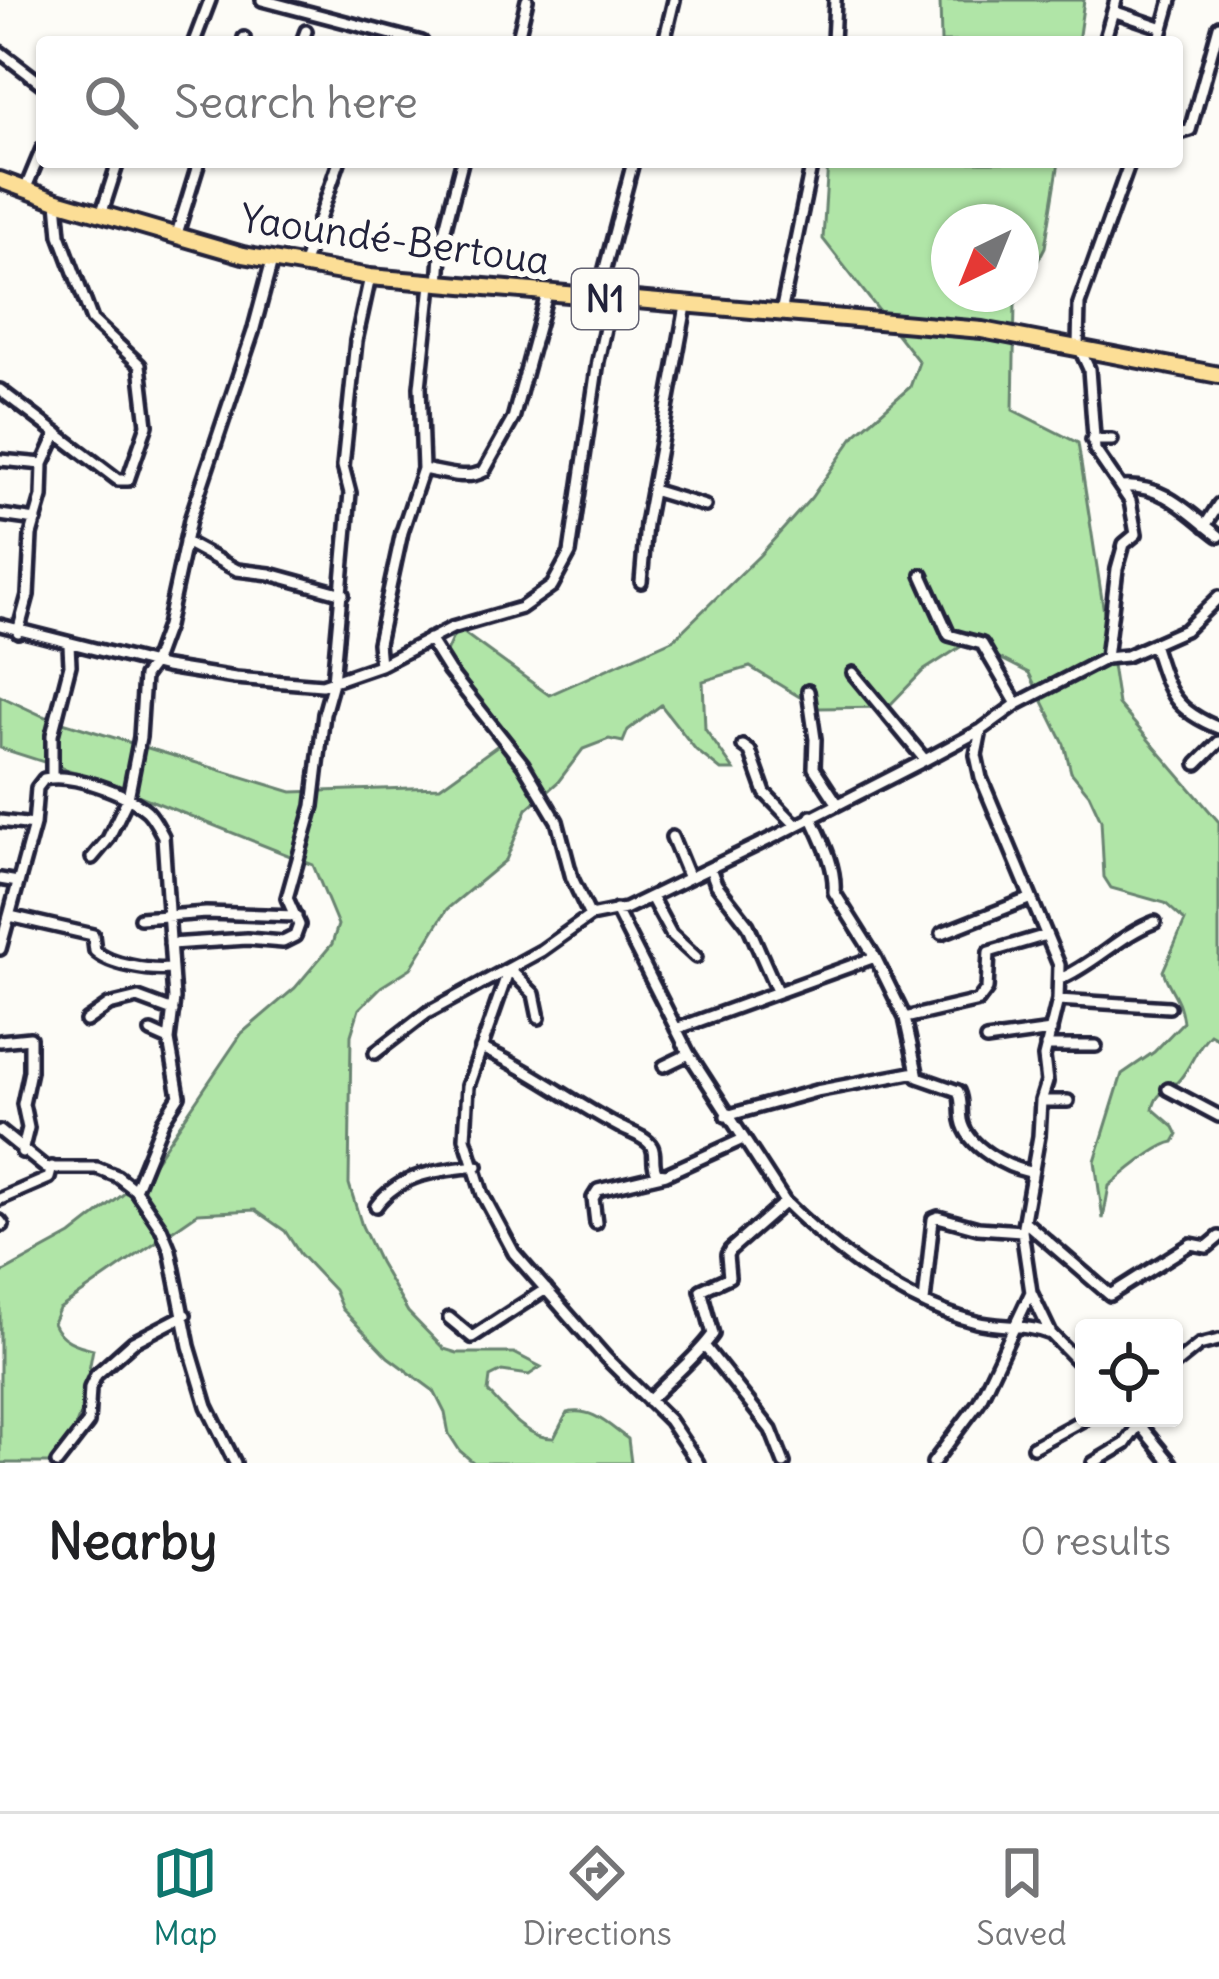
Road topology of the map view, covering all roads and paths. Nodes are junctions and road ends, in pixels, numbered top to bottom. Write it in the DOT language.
graph roads {
  1 [pos="210,0"];
  2 [pos="262,0"];
  3 [pos="527,0"];
  4 [pos="674,0"];
  5 [pos="835,0"];
  6 [pos="1171,0"];
  7 [pos="1114,5"];
  8 [pos="1162,28"];
  9 [pos="1218,35"];
  10 [pos="196,36"];
  11 [pos="399,36"];
  12 [pos="519,36"];
  13 [pos="665,36"];
  14 [pos="833,36"];
  15 [pos="1106,36"];
  16 [pos="1160,36"];
  17 [pos="0,52"];
  18 [pos="36,79"];
  19 [pos="1183,132"];
  20 [pos="36,163"];
  21 [pos="116,168"];
  22 [pos="197,168"];
  23 [pos="337,168"];
  24 [pos="460,168"];
  25 [pos="632,168"];
  26 [pos="811,168"];
  27 [pos="1128,168"];
  28 [pos="0,180"];
  29 [pos="25,190"];
  30 [pos="57,202"];
  31 [pos="101,215"];
  32 [pos="176,237"];
  33 [pos="272,261"];
  34 [pos="303,266"];
  35 [pos="370,277"];
  36 [pos="435,284"];
  37 [pos="547,294"];
  38 [pos="604,299"];
  39 [pos="686,306"];
  40 [pos="781,314"];
  41 [pos="1078,345"];
  42 [pos="1219,375"];
  43 [pos="0,390"];
  44 [pos="57,433"];
  45 [pos="1092,440"];
  46 [pos="1112,440"];
  47 [pos="0,460"];
  48 [pos="43,464"];
  49 [pos="423,469"];
  50 [pos="1122,488"];
  51 [pos="652,490"];
  52 [pos="1219,504"];
  53 [pos="705,506"];
  54 [pos="0,515"];
  55 [pos="36,520"];
  56 [pos="1205,526"];
  57 [pos="1219,536"];
  58 [pos="185,542"];
  59 [pos="922,575"];
  60 [pos="641,582"];
  61 [pos="343,594"];
  62 [pos="1219,597"];
  63 [pos="0,625"];
  64 [pos="18,632"];
  65 [pos="429,639"];
  66 [pos="1153,644"];
  67 [pos="69,645"];
  68 [pos="1106,658"];
  69 [pos="153,664"];
  70 [pos="380,665"];
  71 [pos="853,673"];
  72 [pos="333,682"];
  73 [pos="808,691"];
  74 [pos="1017,704"];
  75 [pos="1219,728"];
  76 [pos="981,730"];
  77 [pos="1219,742"];
  78 [pos="743,746"];
  79 [pos="925,760"];
  80 [pos="1197,764"];
  81 [pos="52,777"];
  82 [pos="128,798"];
  83 [pos="837,803"];
  84 [pos="812,816"];
  85 [pos="0,821"];
  86 [pos="795,824"];
  87 [pos="34,825"];
  88 [pos="672,838"];
  89 [pos="92,858"];
  90 [pos="710,868"];
  91 [pos="688,876"];
  92 [pos="0,879"];
  93 [pos="18,882"];
  94 [pos="834,892"];
  95 [pos="818,896"];
  96 [pos="651,897"];
  97 [pos="1031,898"];
  98 [pos="616,910"];
  99 [pos="10,916"];
  100 [pos="296,916"];
  101 [pos="590,916"];
  102 [pos="168,917"];
  103 [pos="140,918"];
  104 [pos="1155,922"];
  105 [pos="942,933"];
  106 [pos="1043,936"];
  107 [pos="170,944"];
  108 [pos="0,949"];
  109 [pos="696,957"];
  110 [pos="874,957"];
  111 [pos="170,969"];
  112 [pos="509,969"];
  113 [pos="1060,979"];
  114 [pos="777,991"];
  115 [pos="1058,1000"];
  116 [pos="1169,1007"];
  117 [pos="173,1011"];
  118 [pos="539,1018"];
  119 [pos="905,1018"];
  120 [pos="86,1021"];
  121 [pos="676,1029"];
  122 [pos="1051,1030"];
  123 [pos="151,1032"];
  124 [pos="170,1040"];
  125 [pos="986,1040"];
  126 [pos="0,1041"];
  127 [pos="1046,1046"];
  128 [pos="1096,1046"];
  129 [pos="481,1048"];
  130 [pos="375,1053"];
  131 [pos="689,1054"];
  132 [pos="664,1066"];
  133 [pos="916,1072"];
  134 [pos="1168,1089"];
  135 [pos="1041,1101"];
  136 [pos="1068,1101"];
  137 [pos="726,1116"];
  138 [pos="1219,1116"];
  139 [pos="0,1131"];
  140 [pos="743,1139"];
  141 [pos="22,1152"];
  142 [pos="477,1166"];
  143 [pos="52,1167"];
  144 [pos="1030,1172"];
  145 [pos="666,1174"];
  146 [pos="135,1190"];
  147 [pos="0,1199"];
  148 [pos="785,1202"];
  149 [pos="376,1206"];
  150 [pos="596,1223"];
  151 [pos="1023,1226"];
  152 [pos="1219,1237"];
  153 [pos="546,1289"];
  154 [pos="1031,1292"];
  155 [pos="924,1302"];
  156 [pos="185,1316"];
  157 [pos="449,1318"];
  158 [pos="1016,1328"];
  159 [pos="1051,1334"];
  160 [pos="1219,1340"];
  161 [pos="706,1348"];
  162 [pos="1183,1358"];
  163 [pos="1075,1359"];
  164 [pos="649,1401"];
  165 [pos="1075,1424"];
  166 [pos="1134,1427"];
  167 [pos="1142,1427"];
  168 [pos="1033,1447"];
  169 [pos="57,1463"];
  170 [pos="235,1463"];
  171 [pos="698,1463"];
  172 [pos="784,1463"];
  173 [pos="932,1463"];
  174 [pos="1093,1463"];
  175 [pos="1171,1463"];
  1 -- 10 [label="street"];
  2 -- 11 [label="street"];
  3 -- 12 [label="street"];
  4 -- 13 [label="street"];
  5 -- 14 [label="street"];
  6 -- 8 [label="street"];
  7 -- 8 [label="street"];
  7 -- 15 [label="street"];
  8 -- 16 [label="street"];
  9 -- 19 [label="street"];
  17 -- 18 [label="street"];
  20 -- 29 [label="street"];
  21 -- 31 [label="street"];
  22 -- 32 [label="street"];
  23 -- 34 [label="street"];
  24 -- 36 [label="street"];
  25 -- 38 [label="street"];
  26 -- 40 [label="street"];
  27 -- 41 [label="street"];
  28 -- 29 [label="highway, Yaoundé-Bertoua / N1"];
  29 -- 30 [label="highway, Yaoundé-Bertoua / N1"];
  30 -- 31 [label="highway, Yaoundé-Bertoua / N1"];
  30 -- 44 [label="street"];
  31 -- 32 [label="highway, Yaoundé-Bertoua / N1"];
  32 -- 33 [label="highway, Yaoundé-Bertoua / N1"];
  33 -- 34 [label="highway, Yaoundé-Bertoua / N1"];
  33 -- 58 [label="street"];
  34 -- 35 [label="highway, Yaoundé-Bertoua / N1"];
  35 -- 36 [label="highway, Yaoundé-Bertoua / N1"];
  35 -- 61 [label="street"];
  36 -- 37 [label="highway, Yaoundé-Bertoua / N1"];
  36 -- 49 [label="street"];
  37 -- 38 [label="highway, Yaoundé-Bertoua / N1"];
  37 -- 49 [label="street"];
  38 -- 39 [label="highway, Yaoundé-Bertoua / N1"];
  38 -- 65 [label="street"];
  39 -- 40 [label="highway, Yaoundé-Bertoua / N1"];
  39 -- 51 [label="street"];
  40 -- 41 [label="highway, Yaoundé-Bertoua / N1"];
  41 -- 42 [label="highway, Yaoundé-Bertoua / N1"];
  41 -- 45 [label="street"];
  43 -- 44 [label="street"];
  44 -- 48 [label="street"];
  45 -- 46 [label="street"];
  45 -- 50 [label="street"];
  47 -- 48 [label="street"];
  48 -- 55 [label="street"];
  49 -- 70 [label="street"];
  50 -- 56 [label="street"];
  50 -- 68 [label="street"];
  51 -- 53 [label="street"];
  51 -- 60 [label="street"];
  52 -- 56 [label="street"];
  54 -- 55 [label="street"];
  55 -- 64 [label="street"];
  56 -- 57 [label="street"];
  58 -- 61 [label="street"];
  58 -- 69 [label="street"];
  59 -- 74 [label="street"];
  61 -- 72 [label="street"];
  62 -- 66 [label="street"];
  63 -- 64 [label="street"];
  64 -- 67 [label="street"];
  65 -- 70 [label="street"];
  65 -- 101 [label="street"];
  66 -- 68 [label="street"];
  66 -- 75 [label="street"];
  67 -- 69 [label="street"];
  67 -- 81 [label="street"];
  68 -- 74 [label="street"];
  69 -- 72 [label="street"];
  69 -- 82 [label="street"];
  70 -- 72 [label="street"];
  71 -- 79 [label="street"];
  72 -- 100 [label="street"];
  73 -- 83 [label="street"];
  74 -- 76 [label="street"];
  76 -- 79 [label="street"];
  76 -- 97 [label="street"];
  77 -- 80 [label="street"];
  78 -- 86 [label="street"];
  79 -- 83 [label="street"];
  81 -- 82 [label="street"];
  81 -- 87 [label="street"];
  82 -- 89 [label="street"];
  82 -- 102 [label="street"];
  83 -- 84 [label="street"];
  84 -- 86 [label="street"];
  84 -- 94 [label="street"];
  85 -- 87 [label="street"];
  86 -- 90 [label="street"];
  87 -- 93 [label="street"];
  88 -- 91 [label="street"];
  90 -- 91 [label="street"];
  90 -- 114 [label="street"];
  91 -- 96 [label="street"];
  92 -- 93 [label="street"];
  93 -- 99 [label="street"];
  94 -- 95 [label="street"];
  94 -- 110 [label="street"];
  96 -- 98 [label="street"];
  96 -- 109 [label="street"];
  97 -- 105 [label="street"];
  97 -- 106 [label="street"];
  98 -- 101 [label="street"];
  98 -- 121 [label="street"];
  99 -- 108 [label="street"];
  99 -- 111 [label="street"];
  100 -- 102 [label="street"];
  100 -- 107 [label="street"];
  101 -- 112 [label="street"];
  102 -- 103 [label="street"];
  102 -- 107 [label="street"];
  104 -- 113 [label="street"];
  106 -- 113 [label="street"];
  106 -- 119 [label="street"];
  107 -- 111 [label="street"];
  110 -- 114 [label="street"];
  110 -- 119 [label="street"];
  111 -- 117 [label="street"];
  112 -- 118 [label="street"];
  112 -- 129 [label="street"];
  112 -- 130 [label="street"];
  113 -- 115 [label="street"];
  114 -- 121 [label="street"];
  115 -- 116 [label="street"];
  115 -- 122 [label="street"];
  117 -- 120 [label="street"];
  117 -- 124 [label="street"];
  119 -- 133 [label="street"];
  121 -- 131 [label="street"];
  122 -- 125 [label="street"];
  122 -- 127 [label="street"];
  123 -- 124 [label="street"];
  124 -- 146 [label="street"];
  126 -- 141 [label="street"];
  127 -- 128 [label="street"];
  127 -- 135 [label="street"];
  129 -- 142 [label="street"];
  129 -- 145 [label="street"];
  131 -- 132 [label="street"];
  131 -- 137 [label="street"];
  133 -- 137 [label="street"];
  133 -- 144 [label="street"];
  134 -- 138 [label="street"];
  135 -- 136 [label="street"];
  135 -- 144 [label="street"];
  137 -- 140 [label="street"];
  139 -- 141 [label="street"];
  140 -- 145 [label="street"];
  140 -- 148 [label="street"];
  141 -- 143 [label="street"];
  142 -- 149 [label="street"];
  142 -- 153 [label="street"];
  143 -- 146 [label="street"];
  143 -- 147 [label="street"];
  144 -- 151 [label="street"];
  145 -- 150 [label="street"];
  146 -- 156 [label="street"];
  148 -- 155 [label="street"];
  148 -- 161 [label="street"];
  151 -- 152 [label="street"];
  151 -- 154 [label="street"];
  151 -- 155 [label="street"];
  153 -- 157 [label="street"];
  153 -- 164 [label="street"];
  154 -- 158 [label="street"];
  154 -- 159 [label="street"];
  155 -- 158 [label="street"];
  156 -- 169 [label="street"];
  156 -- 170 [label="street"];
  158 -- 159 [label="street"];
  158 -- 173 [label="street"];
  159 -- 163 [label="street"];
  160 -- 162 [label="street"];
  161 -- 164 [label="street"];
  161 -- 172 [label="street"];
  164 -- 171 [label="street"];
  165 -- 168 [label="street"];
  166 -- 174 [label="street"];
  167 -- 175 [label="street"];
}
